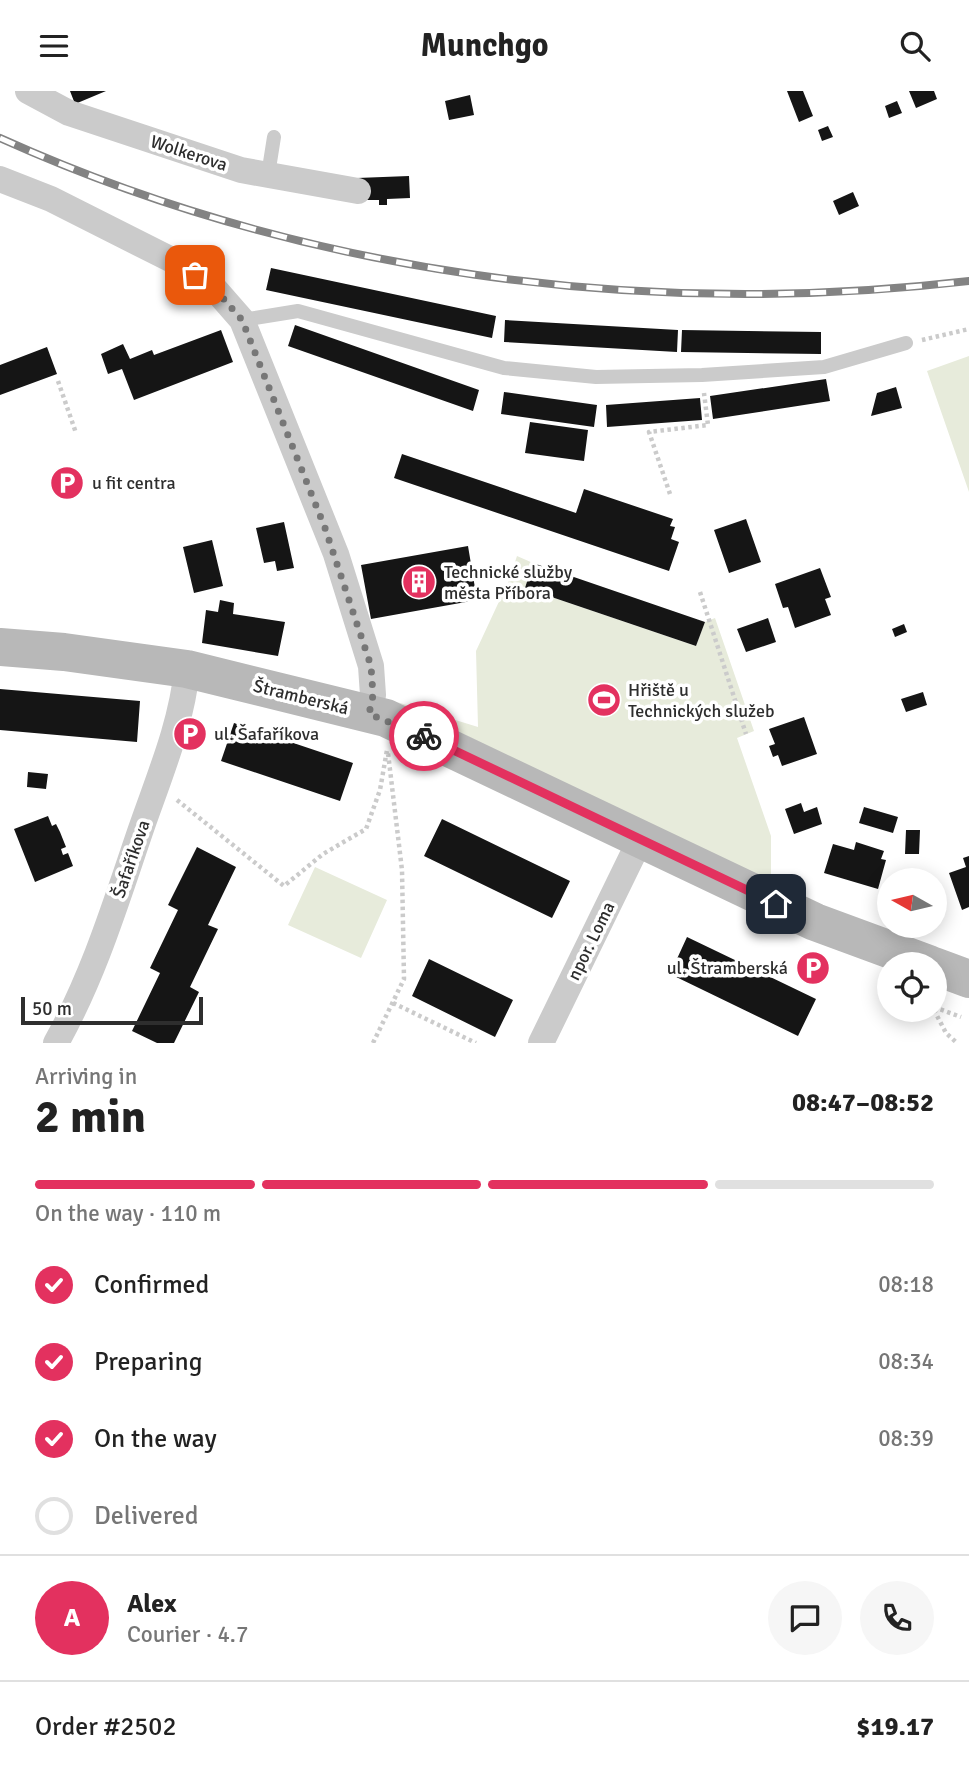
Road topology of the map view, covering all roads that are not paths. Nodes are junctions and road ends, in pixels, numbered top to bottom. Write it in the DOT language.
graph roads {
  1 [pos="27,91"];
  2 [pos="274,137"];
  3 [pos="268,175"];
  4 [pos="0,180"];
  5 [pos="358,191"];
  6 [pos="242,320"];
  7 [pos="906,343"];
  8 [pos="0,647"];
  9 [pos="187,669"];
  10 [pos="369,714"];
  11 [pos="641,838"];
  12 [pos="896,952"];
  13 [pos="947,971"];
  14 [pos="969,979"];
  15 [pos="56,1043"];
  16 [pos="541,1043"];
  1 -- 3 [label="street, Wolkerova"];
  2 -- 3 [label="lane"];
  3 -- 5 [label="street, Wolkerova"];
  4 -- 6 [label="street"];
  6 -- 7 [label="lane"];
  6 -- 10 [label="street"];
  8 -- 9 [label="street, Štramberská"];
  9 -- 10 [label="street, Štramberská"];
  9 -- 15 [label="street, Šafaříkova"];
  10 -- 11 [label="street, Štramberská"];
  11 -- 12 [label="street, Štramberská"];
  11 -- 16 [label="street, npor. Loma"];
  13 -- 14 [label="street"];
}
